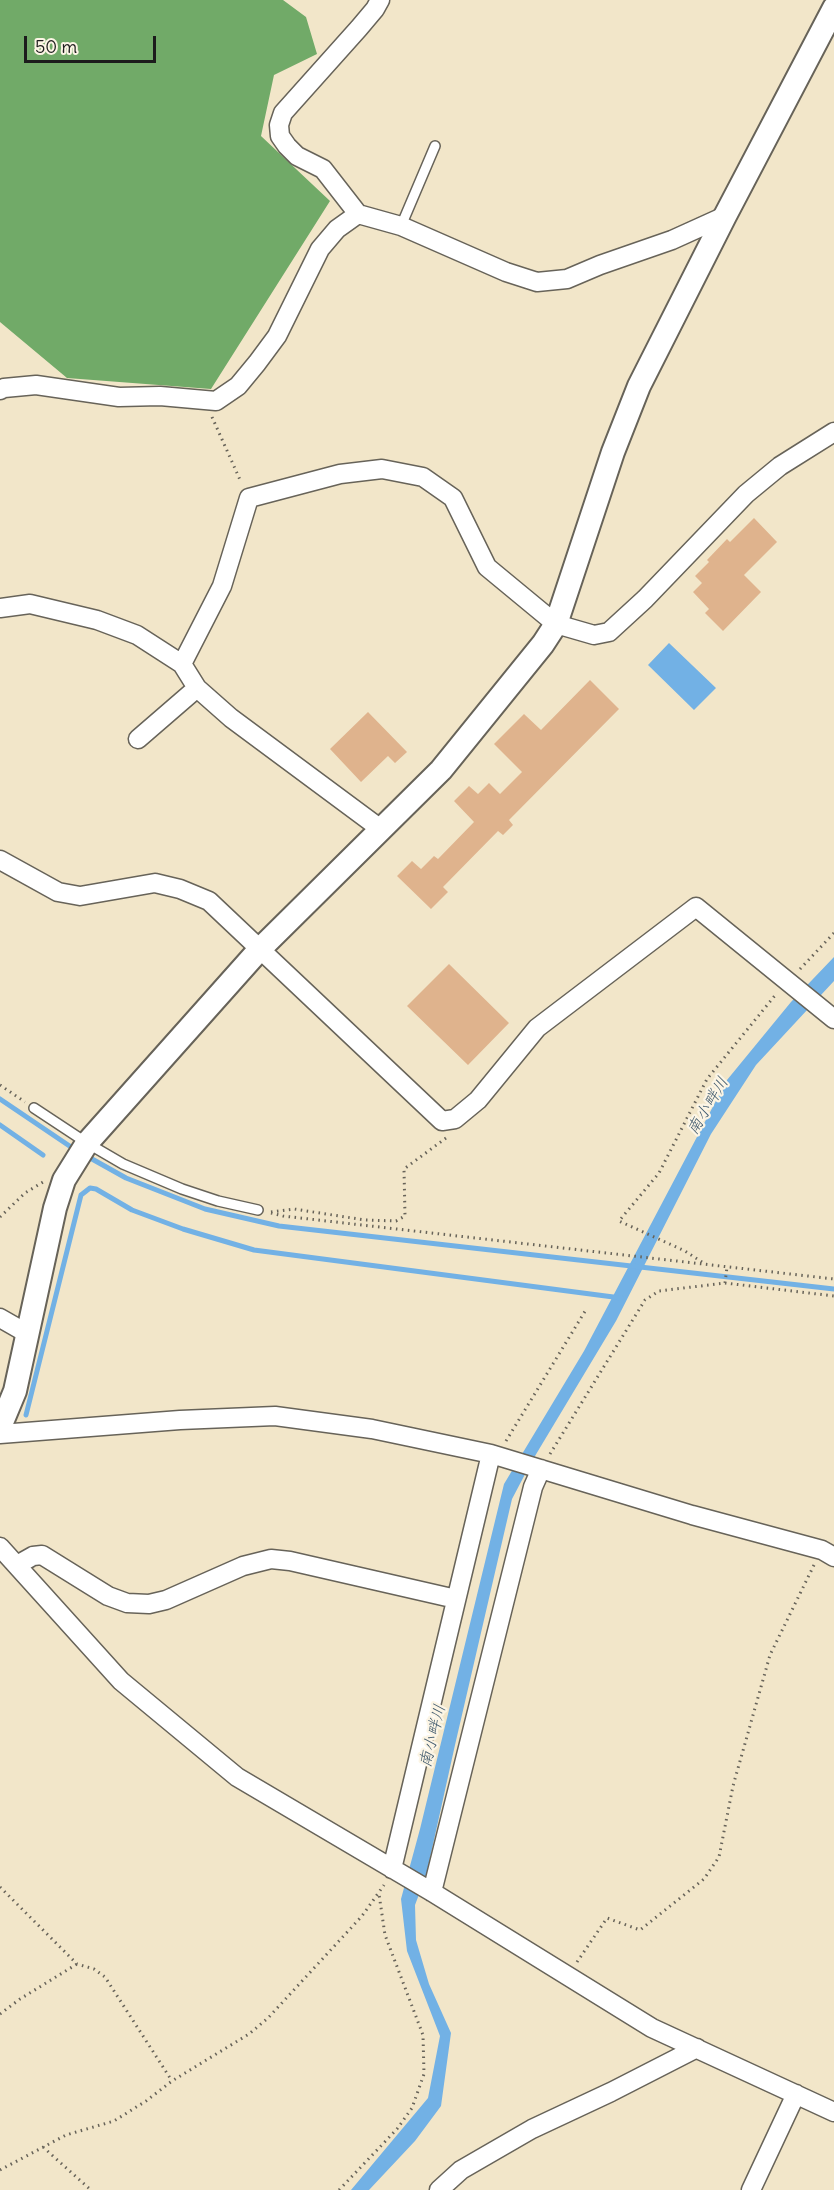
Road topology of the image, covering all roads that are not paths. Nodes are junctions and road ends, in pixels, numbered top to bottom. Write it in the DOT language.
graph roads {
  1 [pos="380,0"];
  2 [pos="834,8"];
  3 [pos="435,146"];
  4 [pos="358,214"];
  5 [pos="725,216"];
  6 [pos="401,226"];
  7 [pos="0,390"];
  8 [pos="834,432"];
  9 [pos="0,608"];
  10 [pos="556,624"];
  11 [pos="182,664"];
  12 [pos="197,688"];
  13 [pos="138,739"];
  14 [pos="382,830"];
  15 [pos="0,860"];
  16 [pos="259,950"];
  17 [pos="834,1019"];
  18 [pos="33,1108"];
  19 [pos="87,1143"];
  20 [pos="258,1210"];
  21 [pos="0,1318"];
  22 [pos="28,1334"];
  23 [pos="0,1427"];
  24 [pos="0,1434"];
  25 [pos="498,1456"];
  26 [pos="538,1468"];
  27 [pos="0,1547"];
  28 [pos="828,1554"];
  29 [pos="17,1565"];
  30 [pos="456,1599"];
  31 [pos="395,1871"];
  32 [pos="429,1890"];
  33 [pos="697,2048"];
  34 [pos="796,2094"];
  35 [pos="834,2112"];
  36 [pos="440,2190"];
  37 [pos="751,2190"];
  1 -- 4 [label="street"];
  2 -- 5 [label="street"];
  3 -- 6 [label="lane"];
  4 -- 6 [label="street"];
  4 -- 7 [label="street"];
  5 -- 6 [label="street"];
  5 -- 10 [label="street"];
  8 -- 10 [label="street"];
  9 -- 11 [label="street"];
  10 -- 11 [label="street"];
  10 -- 14 [label="street"];
  11 -- 12 [label="street"];
  12 -- 13 [label="street"];
  12 -- 14 [label="street"];
  14 -- 16 [label="street"];
  15 -- 16 [label="street"];
  16 -- 17 [label="street"];
  16 -- 19 [label="street"];
  18 -- 19 [label="lane"];
  19 -- 20 [label="lane"];
  19 -- 22 [label="street"];
  21 -- 22 [label="street"];
  22 -- 23 [label="street"];
  24 -- 25 [label="street"];
  25 -- 26 [label="street"];
  25 -- 30 [label="street"];
  26 -- 28 [label="street"];
  26 -- 32 [label="street"];
  27 -- 29 [label="street"];
  29 -- 30 [label="street"];
  29 -- 31 [label="street"];
  30 -- 31 [label="street"];
  31 -- 32 [label="street"];
  32 -- 33 [label="street"];
  33 -- 34 [label="street"];
  33 -- 36 [label="street"];
  34 -- 35 [label="street"];
  34 -- 37 [label="street"];
}
